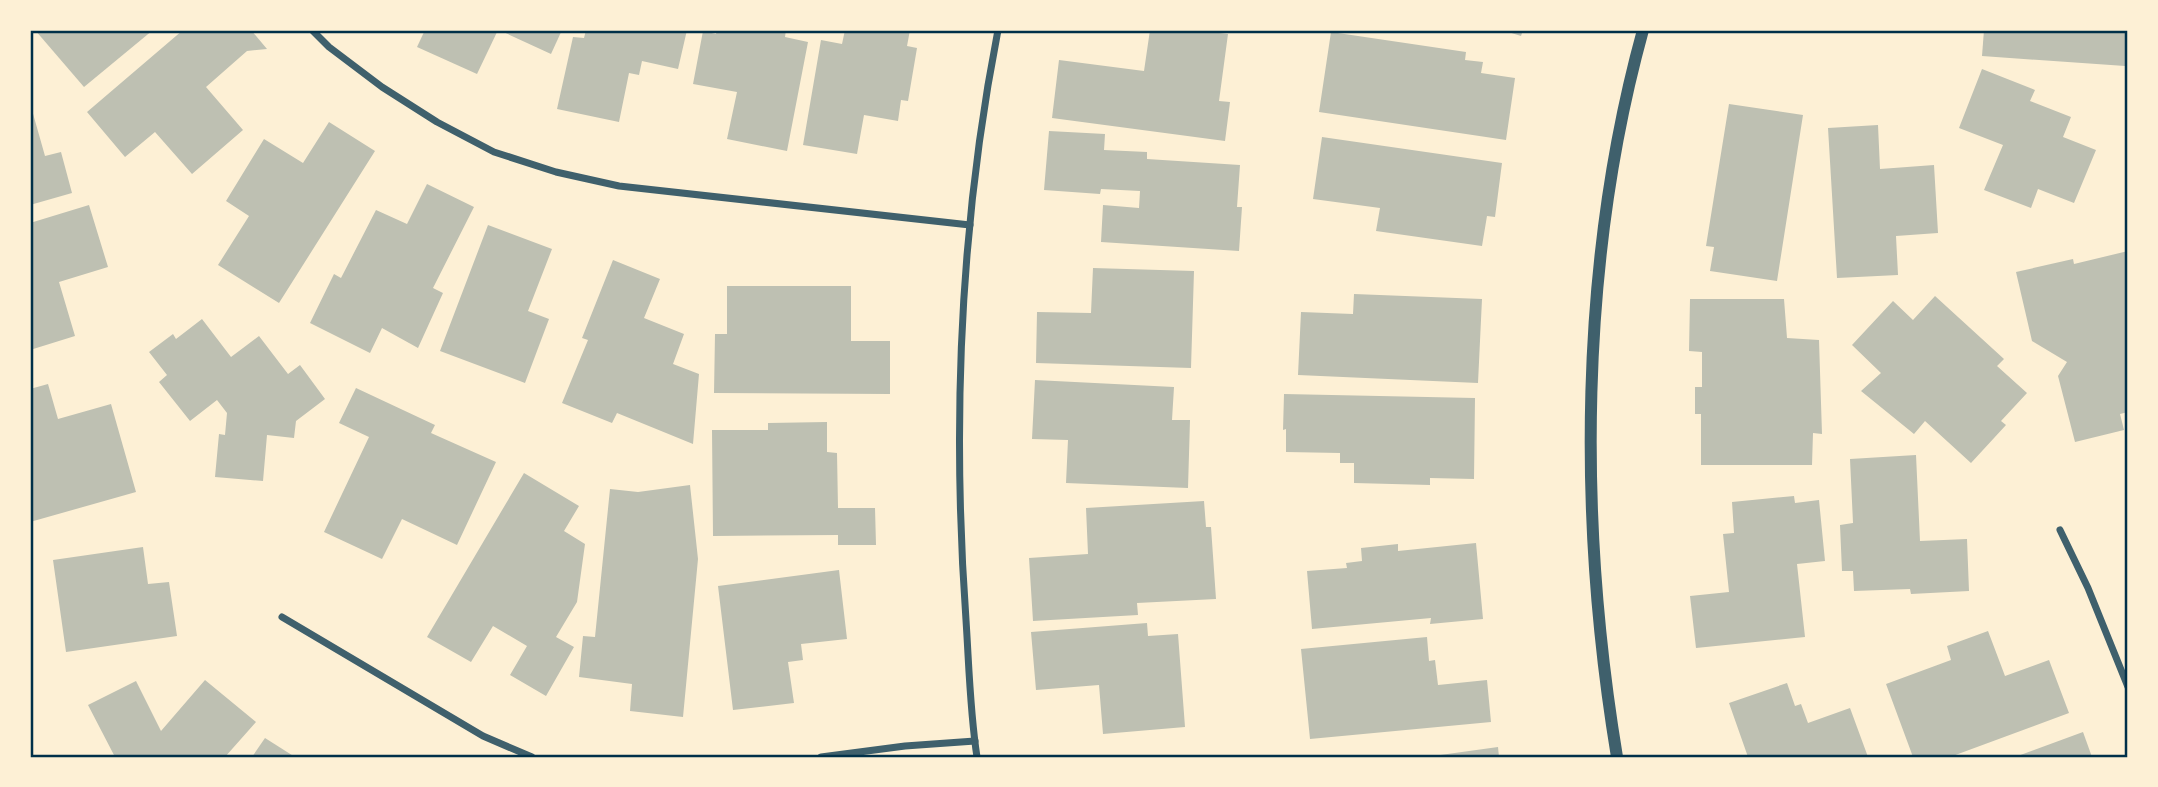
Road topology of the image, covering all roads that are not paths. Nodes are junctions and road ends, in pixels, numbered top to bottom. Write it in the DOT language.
graph roads {
  1 [pos="312,30"];
  2 [pos="998,30"];
  3 [pos="1643,30"];
  4 [pos="970,225"];
  5 [pos="2060,530"];
  6 [pos="282,617"];
  7 [pos="2128,687"];
  8 [pos="975,741"];
  9 [pos="532,757"];
  10 [pos="821,757"];
  11 [pos="977,757"];
  12 [pos="1616,757"];
  1 -- 4 [label="street"];
  2 -- 4 [label="street"];
  3 -- 12 [label="street"];
  4 -- 8 [label="street"];
  5 -- 7 [label="street"];
  6 -- 9 [label="street"];
  8 -- 10 [label="street"];
  8 -- 11 [label="street"];
}
